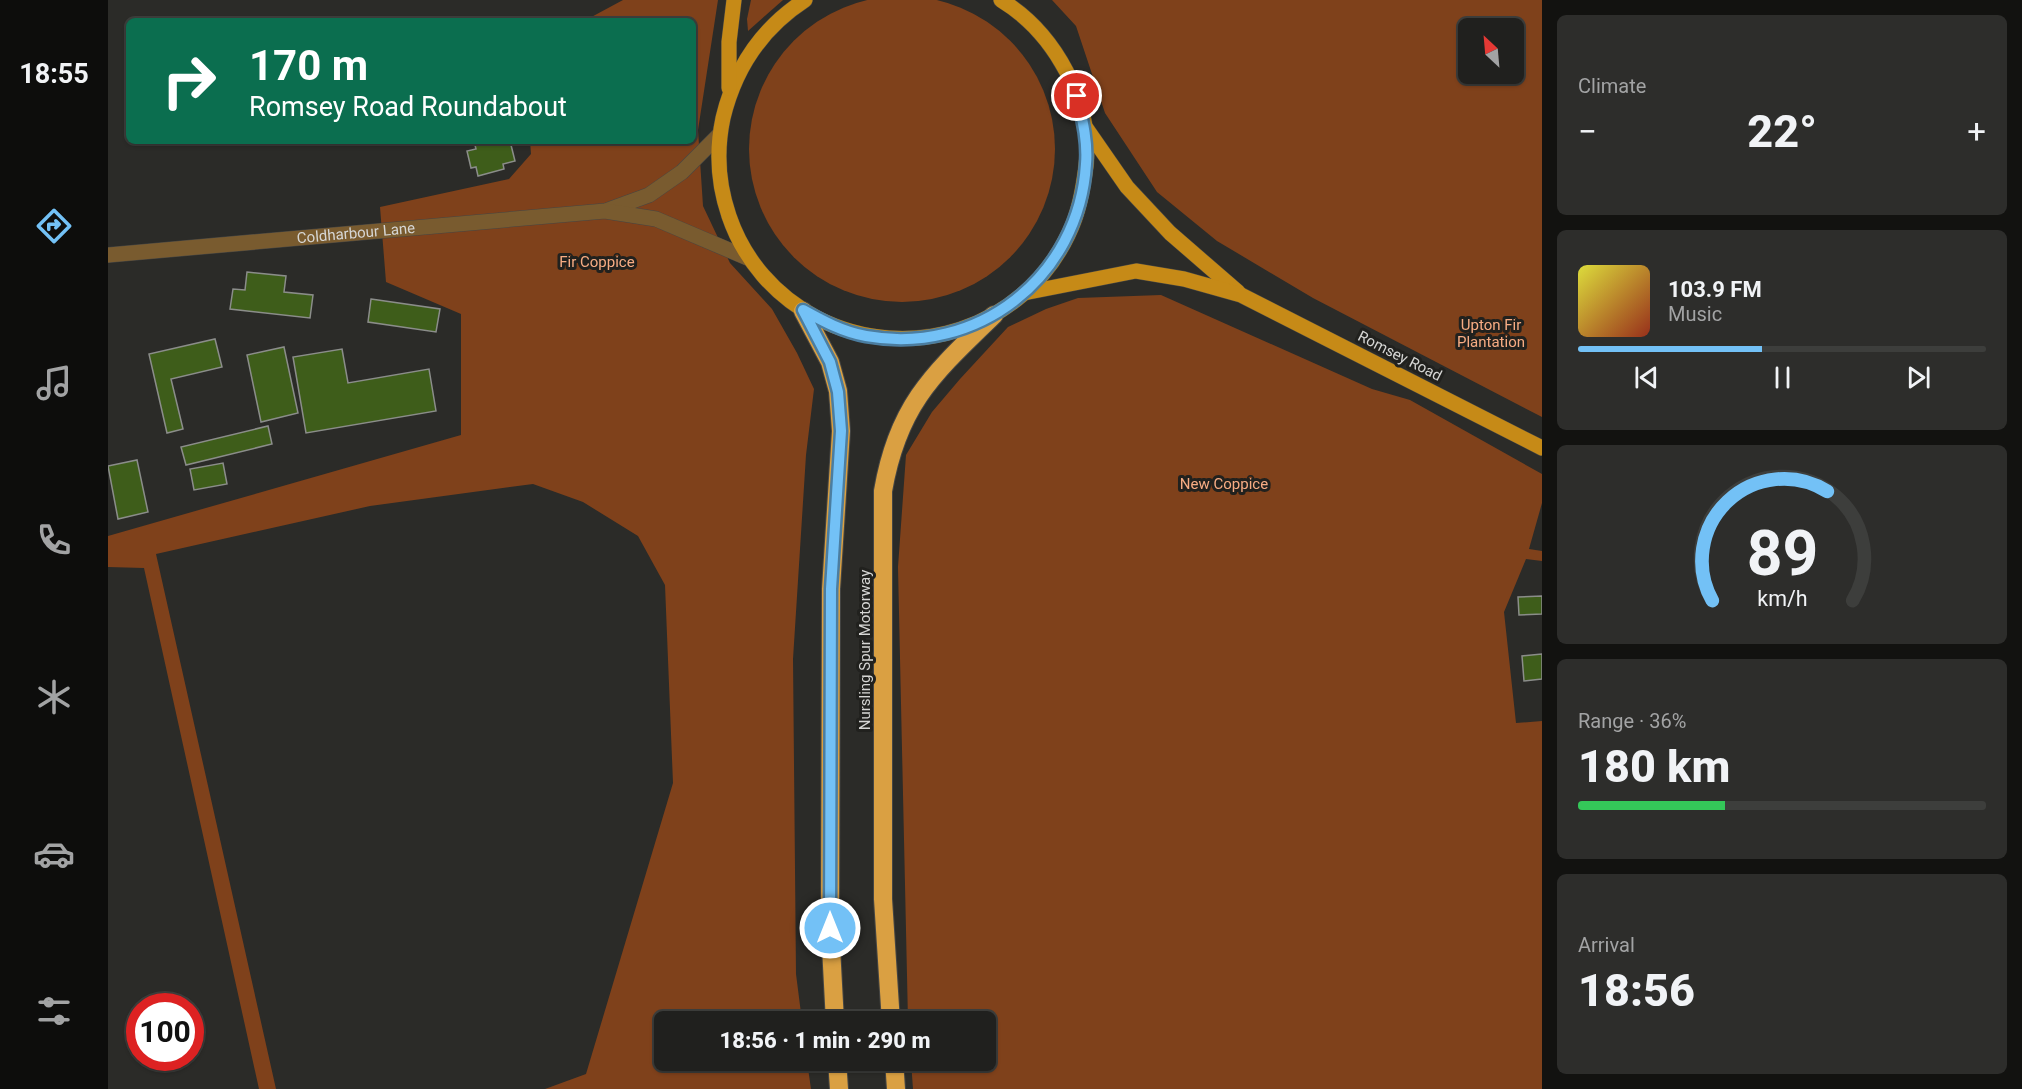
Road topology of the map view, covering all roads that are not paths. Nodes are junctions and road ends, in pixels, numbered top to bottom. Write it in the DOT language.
graph roads {
  1 [pos="734,0"];
  2 [pos="805,0"];
  3 [pos="1001,0"];
  4 [pos="729,94"];
  5 [pos="1084,125"];
  6 [pos="719,135"];
  7 [pos="605,212"];
  8 [pos="108,255"];
  9 [pos="750,259"];
  10 [pos="1024,293"];
  11 [pos="1241,295"];
  12 [pos="803,310"];
  13 [pos="994,315"];
  14 [pos="1542,448"];
  15 [pos="834,1011"];
  16 [pos="890,1011"];
  17 [pos="838,1071"];
  18 [pos="895,1071"];
  19 [pos="839,1089"];
  20 [pos="896,1089"];
  1 -- 4 [label="main road"];
  2 -- 4 [label="main road"];
  3 -- 5 [label="main road"];
  4 -- 6 [label="main road"];
  5 -- 10 [label="main road"];
  5 -- 11 [label="main road, Romsey Road"];
  6 -- 7 [label="street, Coldharbour Lane"];
  6 -- 9 [label="main road"];
  7 -- 8 [label="street, Coldharbour Lane"];
  7 -- 9 [label="street, Coldharbour Lane"];
  9 -- 12 [label="main road"];
  10 -- 11 [label="main road, Romsey Road"];
  10 -- 13 [label="main road"];
  11 -- 14 [label="main road, Romsey Road"];
  12 -- 13 [label="main road"];
  12 -- 15 [label="highway"];
  13 -- 16 [label="highway, Nursling Spur Motorway"];
  17 -- 19 [label="highway"];
  18 -- 20 [label="highway"];
}
